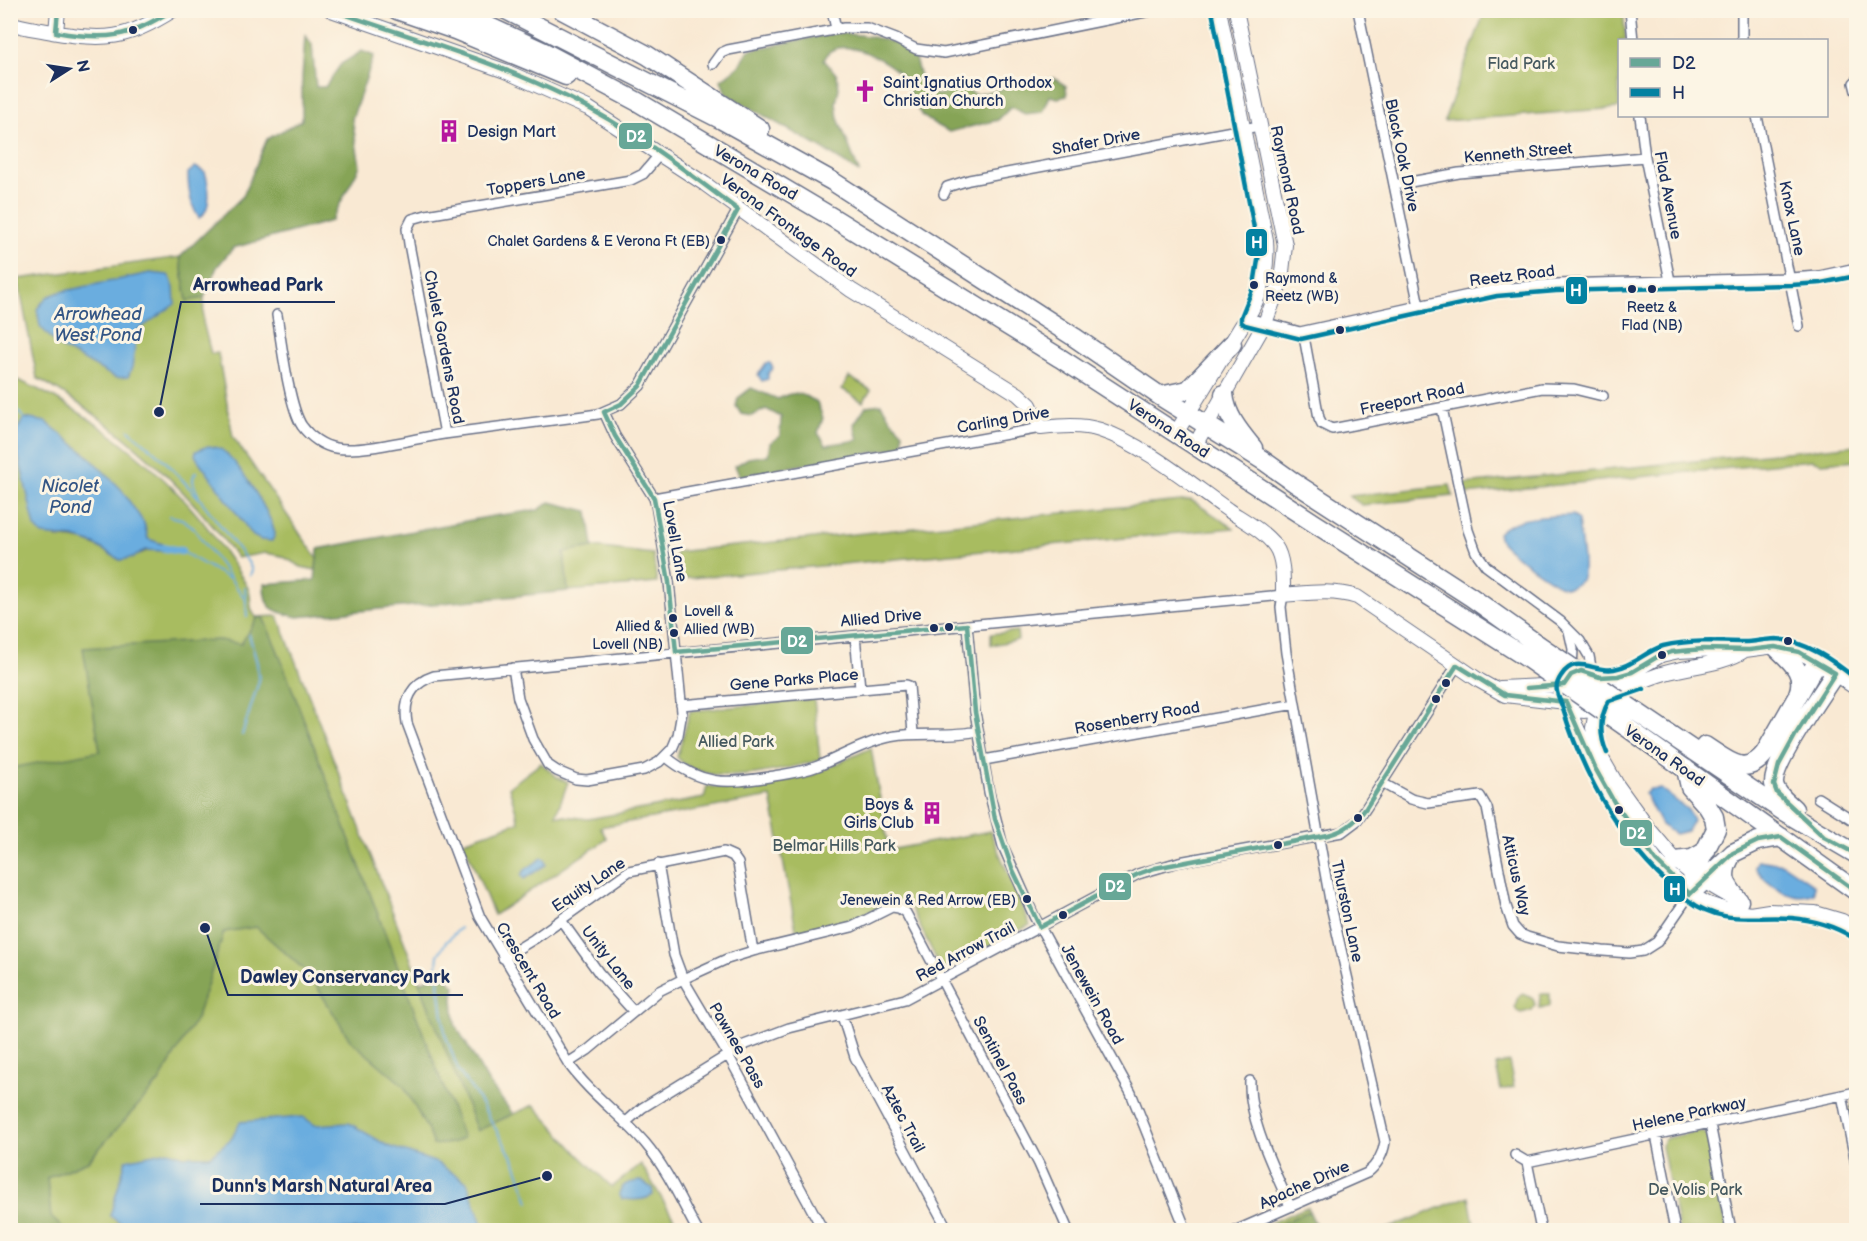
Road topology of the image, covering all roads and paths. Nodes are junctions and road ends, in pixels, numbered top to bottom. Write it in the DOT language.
graph roads {
  1 [pos="58,10"];
  2 [pos="173,10"];
  3 [pos="331,10"];
  4 [pos="397,10"];
  5 [pos="453,10"];
  6 [pos="506,10"];
  7 [pos="562,10"];
  8 [pos="832,10"];
  9 [pos="1155,10"];
  10 [pos="1219,10"];
  11 [pos="1236,10"];
  12 [pos="1358,10"];
  13 [pos="1630,10"];
  14 [pos="1742,10"];
  15 [pos="10,22"];
  16 [pos="836,29"];
  17 [pos="56,32"];
  18 [pos="1633,39"];
  19 [pos="1742,39"];
  20 [pos="713,64"];
  21 [pos="1857,81"];
  22 [pos="1857,91"];
  23 [pos="1640,117"];
  24 [pos="1757,117"];
  25 [pos="1259,126"];
  26 [pos="1242,129"];
  27 [pos="692,134"];
  28 [pos="660,154"];
  29 [pos="1645,157"];
  30 [pos="832,181"];
  31 [pos="1394,185"];
  32 [pos="944,194"];
  33 [pos="738,210"];
  34 [pos="409,223"];
  35 [pos="1857,268"];
  36 [pos="1790,278"];
  37 [pos="1670,281"];
  38 [pos="1419,306"];
  39 [pos="277,315"];
  40 [pos="1248,318"];
  41 [pos="1265,323"];
  42 [pos="1799,326"];
  43 [pos="1300,332"];
  44 [pos="1232,344"];
  45 [pos="1224,394"];
  46 [pos="1160,396"];
  47 [pos="1603,396"];
  48 [pos="1442,408"];
  49 [pos="1183,410"];
  50 [pos="604,412"];
  51 [pos="1207,425"];
  52 [pos="1041,428"];
  53 [pos="1176,433"];
  54 [pos="445,434"];
  55 [pos="1195,445"];
  56 [pos="1264,461"];
  57 [pos="654,498"];
  58 [pos="1283,595"];
  59 [pos="967,626"];
  60 [pos="1569,631"];
  61 [pos="855,636"];
  62 [pos="1774,646"];
  63 [pos="1745,650"];
  64 [pos="1532,651"];
  65 [pos="676,652"];
  66 [pos="1817,662"];
  67 [pos="1457,665"];
  68 [pos="513,668"];
  69 [pos="1835,673"];
  70 [pos="1594,674"];
  71 [pos="1568,680"];
  72 [pos="1492,687"];
  73 [pos="860,688"];
  74 [pos="1857,688"];
  75 [pos="413,689"];
  76 [pos="1796,699"];
  77 [pos="1601,700"];
  78 [pos="1295,704"];
  79 [pos="1568,704"];
  80 [pos="681,705"];
  81 [pos="1630,719"];
  82 [pos="1652,724"];
  83 [pos="978,731"];
  84 [pos="913,734"];
  85 [pos="665,756"];
  86 [pos="984,760"];
  87 [pos="1686,769"];
  88 [pos="1382,783"];
  89 [pos="1818,798"];
  90 [pos="1857,822"];
  91 [pos="1318,837"];
  92 [pos="1781,837"];
  93 [pos="1824,837"];
  94 [pos="1706,851"];
  95 [pos="1733,854"];
  96 [pos="1857,855"];
  97 [pos="1676,861"];
  98 [pos="658,864"];
  99 [pos="1699,878"];
  100 [pos="1857,891"];
  101 [pos="1690,894"];
  102 [pos="1745,903"];
  103 [pos="1769,911"];
  104 [pos="561,920"];
  105 [pos="1040,927"];
  106 [pos="1857,930"];
  107 [pos="753,951"];
  108 [pos="503,958"];
  109 [pos="683,979"];
  110 [pos="941,980"];
  111 [pos="634,1012"];
  112 [pos="842,1016"];
  113 [pos="728,1055"];
  114 [pos="568,1064"];
  115 [pos="1250,1081"];
  116 [pos="1857,1092"];
  117 [pos="1842,1095"];
  118 [pos="625,1122"];
  119 [pos="1710,1124"];
  120 [pos="1656,1135"];
  121 [pos="1515,1155"];
  122 [pos="1380,1158"];
  123 [pos="1527,1162"];
  124 [pos="1857,1164"];
  125 [pos="1290,1206"];
  126 [pos="697,1230"];
  127 [pos="823,1230"];
  128 [pos="948,1230"];
  129 [pos="1068,1230"];
  130 [pos="1186,1230"];
  131 [pos="1237,1230"];
  132 [pos="1541,1230"];
  133 [pos="1675,1230"];
  134 [pos="1731,1230"];
  1 -- 17 [label="street"];
  2 -- 17 [label="street"];
  3 -- 28 [label="street, Verona Frontage Road"];
  4 -- 27 [label="highway"];
  5 -- 27 [label="highway, Verona Road"];
  6 -- 30 [label="highway, Verona Road"];
  7 -- 30 [label="highway"];
  8 -- 16 [label="street"];
  9 -- 16 [label="street"];
  10 -- 26 [label="street, Raymond Road"];
  11 -- 25 [label="street, Raymond Road"];
  12 -- 31 [label="street, Black Oak Drive"];
  13 -- 18 [label="street"];
  14 -- 19 [label="street"];
  15 -- 17 [label="street"];
  16 -- 20 [label="street"];
  21 -- 22 [label="street"];
  23 -- 29 [label="street, Flad Avenue"];
  24 -- 36 [label="street, Knox Lane"];
  25 -- 26 [label="street, Shafer Drive"];
  25 -- 41 [label="street, Raymond Road"];
  26 -- 32 [label="street, Shafer Drive"];
  26 -- 40 [label="street, Raymond Road"];
  27 -- 53 [label="highway, Verona Road"];
  28 -- 33 [label="street, Verona Frontage Road"];
  28 -- 34 [label="street, Toppers Lane"];
  29 -- 31 [label="street, Kenneth Street"];
  29 -- 37 [label="street, Flad Avenue"];
  30 -- 46 [label="highway, Verona Road"];
  31 -- 38 [label="street, Black Oak Drive"];
  33 -- 50 [label="street, Chalet Gardens Road"];
  33 -- 52 [label="street, Verona Frontage Road"];
  34 -- 54 [label="street, Chalet Gardens Road"];
  35 -- 36 [label="street, Reetz Road"];
  36 -- 37 [label="street, Reetz Road"];
  36 -- 42 [label="street, Knox Lane"];
  37 -- 38 [label="street, Reetz Road"];
  38 -- 43 [label="street, Reetz Road"];
  39 -- 54 [label="street"];
  40 -- 41 [label="street, Reetz Road"];
  40 -- 44 [label="street, Raymond Road"];
  41 -- 43 [label="street, Reetz Road"];
  41 -- 45 [label="street, Raymond Road"];
  43 -- 48 [label="street, Freeport Road"];
  44 -- 46 [label="highway"];
  44 -- 49 [label="street, Raymond Road"];
  45 -- 51 [label="street, Raymond Road"];
  45 -- 56 [label="highway"];
  46 -- 49 [label="highway, Verona Road"];
  47 -- 48 [label="street, Freeport Road"];
  48 -- 60 [label="street"];
  49 -- 51 [label="highway, Verona Road"];
  49 -- 53 [label="street, Raymond Road"];
  50 -- 54 [label="street, Chalet Gardens Road"];
  50 -- 57 [label="street, Lovell Lane"];
  51 -- 55 [label="street, Raymond Road"];
  51 -- 56 [label="highway, Verona Road"];
  52 -- 57 [label="street, Carling Drive"];
  52 -- 58 [label="street, Carling Drive"];
  53 -- 55 [label="highway, Verona Road"];
  55 -- 64 [label="highway, Verona Road"];
  56 -- 64 [label="highway, Verona Road"];
  57 -- 65 [label="street, Lovell Lane"];
  58 -- 59 [label="street, Allied Drive"];
  58 -- 67 [label="street, Allied Drive"];
  58 -- 78 [label="street, Thurston Lane"];
  59 -- 61 [label="street, Allied Drive"];
  59 -- 83 [label="street, Jenewein Road"];
  60 -- 70 [label="street"];
  60 -- 71 [label="street"];
  61 -- 65 [label="street, Allied Drive"];
  61 -- 73 [label="street"];
  62 -- 63 [label="street"];
  62 -- 66 [label="street"];
  62 -- 76 [label="highway"];
  63 -- 70 [label="street"];
  63 -- 77 [label="street"];
  64 -- 81 [label="highway, Verona Road, bridge"];
  65 -- 68 [label="street, Allied Drive"];
  65 -- 80 [label="street, Lovell Lane"];
  66 -- 69 [label="street"];
  66 -- 76 [label="highway"];
  67 -- 72 [label="street"];
  67 -- 88 [label="street, Red Arrow Trail"];
  68 -- 75 [label="street, Allied Drive"];
  68 -- 85 [label="street"];
  69 -- 74 [label="street"];
  69 -- 93 [label="highway"];
  70 -- 71 [label="street"];
  70 -- 77 [label="street"];
  71 -- 72 [label="street"];
  71 -- 79 [label="street"];
  72 -- 79 [label="street"];
  73 -- 80 [label="street, Gene Parks Place"];
  73 -- 84 [label="street, Gene Parks Place"];
  75 -- 108 [label="street, Crescent Road"];
  76 -- 82 [label="highway"];
  77 -- 79 [label="street"];
  77 -- 97 [label="street"];
  78 -- 86 [label="street, Rosenberry Road"];
  78 -- 91 [label="street, Thurston Lane"];
  79 -- 101 [label="street"];
  80 -- 85 [label="street, Lovell Lane"];
  81 -- 82 [label="highway, Verona Road"];
  81 -- 87 [label="highway, Verona Road"];
  82 -- 93 [label="highway, Verona Road"];
  83 -- 84 [label="street"];
  83 -- 86 [label="street, Jenewein Road"];
  84 -- 85 [label="street"];
  86 -- 105 [label="street, Jenewein Road"];
  87 -- 92 [label="highway, Verona Road"];
  87 -- 94 [label="highway"];
  88 -- 91 [label="street, Red Arrow Trail"];
  88 -- 101 [label="street, Atticus Way"];
  89 -- 90 [label="street"];
  91 -- 105 [label="street, Red Arrow Trail"];
  91 -- 122 [label="street, Thurston Lane"];
  92 -- 95 [label="highway"];
  92 -- 100 [label="highway, Verona Road"];
  93 -- 96 [label="highway, Verona Road"];
  94 -- 97 [label="highway"];
  94 -- 99 [label="highway"];
  95 -- 99 [label="highway"];
  95 -- 102 [label="highway"];
  97 -- 99 [label="street"];
  98 -- 104 [label="street, Equity Lane"];
  98 -- 107 [label="street, Equity Lane"];
  98 -- 109 [label="street, Pawnee Pass"];
  99 -- 101 [label="highway"];
  99 -- 102 [label="street"];
  101 -- 102 [label="street"];
  101 -- 103 [label="street"];
  102 -- 103 [label="street"];
  103 -- 106 [label="street"];
  104 -- 108 [label="street, Equity Lane"];
  104 -- 111 [label="street, Unity Lane"];
  105 -- 110 [label="street, Red Arrow Trail"];
  105 -- 130 [label="street, Jenewein Road"];
  107 -- 109 [label="street"];
  107 -- 110 [label="street, Sentinel Pass"];
  108 -- 114 [label="street, Crescent Road"];
  109 -- 111 [label="street"];
  109 -- 113 [label="street, Pawnee Pass"];
  110 -- 112 [label="street, Red Arrow Trail"];
  110 -- 129 [label="street, Sentinel Pass"];
  111 -- 114 [label="street"];
  112 -- 113 [label="street, Red Arrow Trail"];
  112 -- 128 [label="street, Aztec Trail"];
  113 -- 118 [label="street, Red Arrow Trail"];
  113 -- 127 [label="street, Pawnee Pass"];
  114 -- 118 [label="street, Crescent Road"];
  115 -- 125 [label="street"];
  116 -- 117 [label="street, Helene Parkway"];
  117 -- 119 [label="street, Helene Parkway"];
  117 -- 124 [label="street"];
  118 -- 126 [label="street, Crescent Road"];
  119 -- 120 [label="street, Helene Parkway"];
  119 -- 134 [label="street"];
  120 -- 123 [label="street, Helene Parkway"];
  120 -- 133 [label="street"];
  121 -- 123 [label="street"];
  122 -- 125 [label="street, Apache Drive"];
  123 -- 132 [label="street"];
  125 -- 131 [label="street, Apache Drive"];
}
